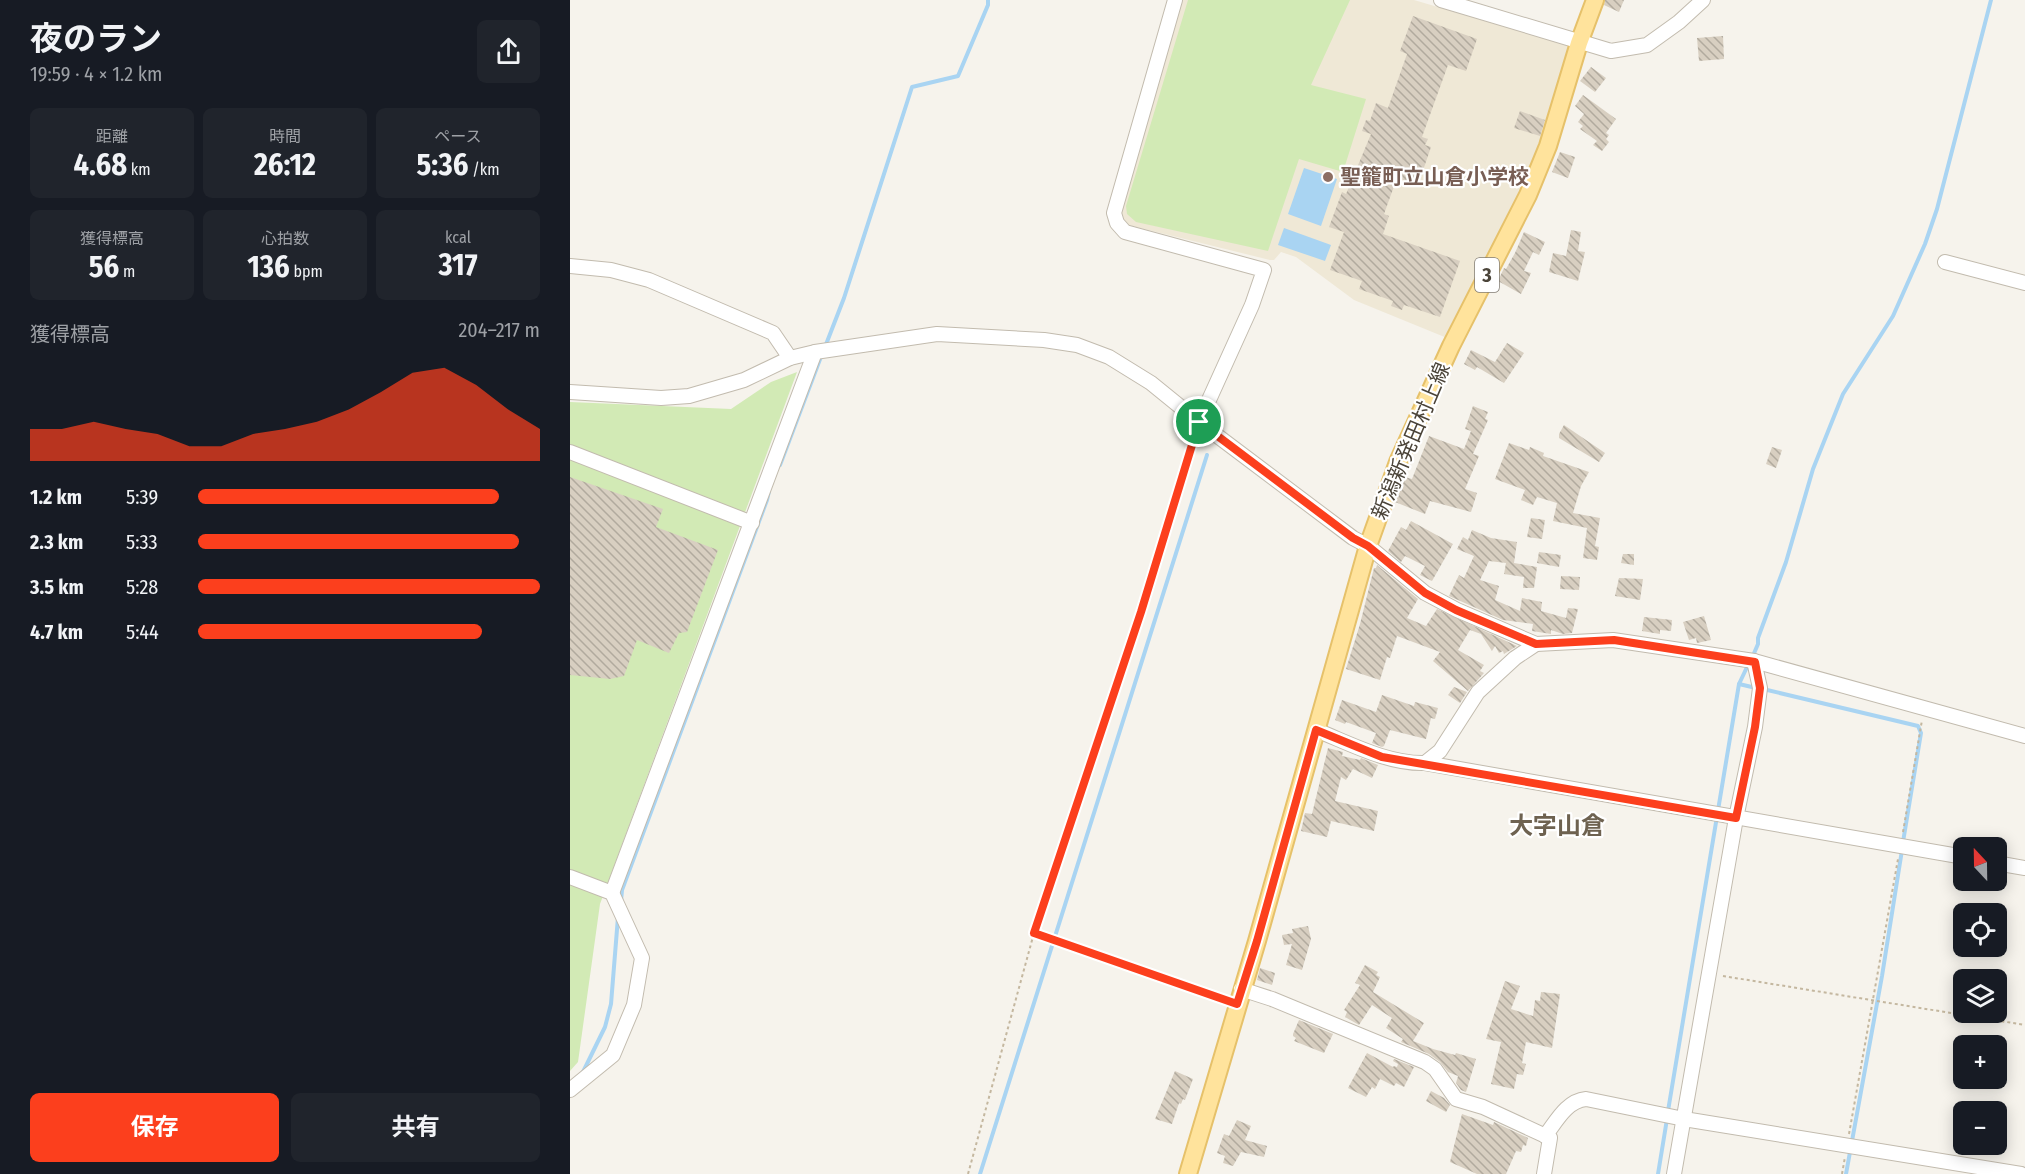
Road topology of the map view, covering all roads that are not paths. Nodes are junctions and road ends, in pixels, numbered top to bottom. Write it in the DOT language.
graph roads {
  1 [pos="1174,0"];
  2 [pos="1441,0"];
  3 [pos="1595,0"];
  4 [pos="1703,0"];
  5 [pos="1579,43"];
  6 [pos="1945,262"];
  7 [pos="570,266"];
  8 [pos="2025,283"];
  9 [pos="815,352"];
  10 [pos="790,358"];
  11 [pos="570,392"];
  12 [pos="1199,422"];
  13 [pos="570,452"];
  14 [pos="752,523"];
  15 [pos="1368,546"];
  16 [pos="1536,644"];
  17 [pos="1755,662"];
  18 [pos="1316,730"];
  19 [pos="2025,736"];
  20 [pos="1425,764"];
  21 [pos="1736,818"];
  22 [pos="1953,855"];
  23 [pos="2007,865"];
  24 [pos="2025,868"];
  25 [pos="570,877"];
  26 [pos="612,893"];
  27 [pos="1239,997"];
  28 [pos="570,1090"];
  29 [pos="1684,1119"];
  30 [pos="1545,1136"];
  31 [pos="1188,1174"];
  32 [pos="1544,1174"];
  33 [pos="1674,1174"];
  34 [pos="2021,1174"];
  1 -- 12 [label="street"];
  2 -- 5 [label="street"];
  3 -- 5 [label="main road, 新潟新発田村上線 / 3"];
  4 -- 5 [label="street"];
  5 -- 15 [label="main road, 新潟新発田村上線 / 3"];
  6 -- 8 [label="street"];
  7 -- 10 [label="street"];
  9 -- 10 [label="street"];
  9 -- 12 [label="street"];
  9 -- 14 [label="street"];
  10 -- 11 [label="street"];
  12 -- 15 [label="street"];
  13 -- 14 [label="street"];
  14 -- 26 [label="street"];
  15 -- 16 [label="street"];
  15 -- 18 [label="main road, 新潟新発田村上線 / 3"];
  16 -- 17 [label="street"];
  16 -- 20 [label="street"];
  17 -- 19 [label="street"];
  17 -- 21 [label="street"];
  18 -- 20 [label="street"];
  18 -- 27 [label="main road, 新潟新発田村上線 / 3"];
  20 -- 21 [label="street"];
  21 -- 22 [label="street"];
  21 -- 29 [label="street"];
  23 -- 24 [label="street"];
  25 -- 26 [label="street"];
  26 -- 28 [label="street"];
  27 -- 30 [label="street"];
  27 -- 31 [label="main road, 新潟新発田村上線 / 3"];
  29 -- 30 [label="street"];
  29 -- 33 [label="street"];
  29 -- 34 [label="street"];
  30 -- 32 [label="street"];
}
